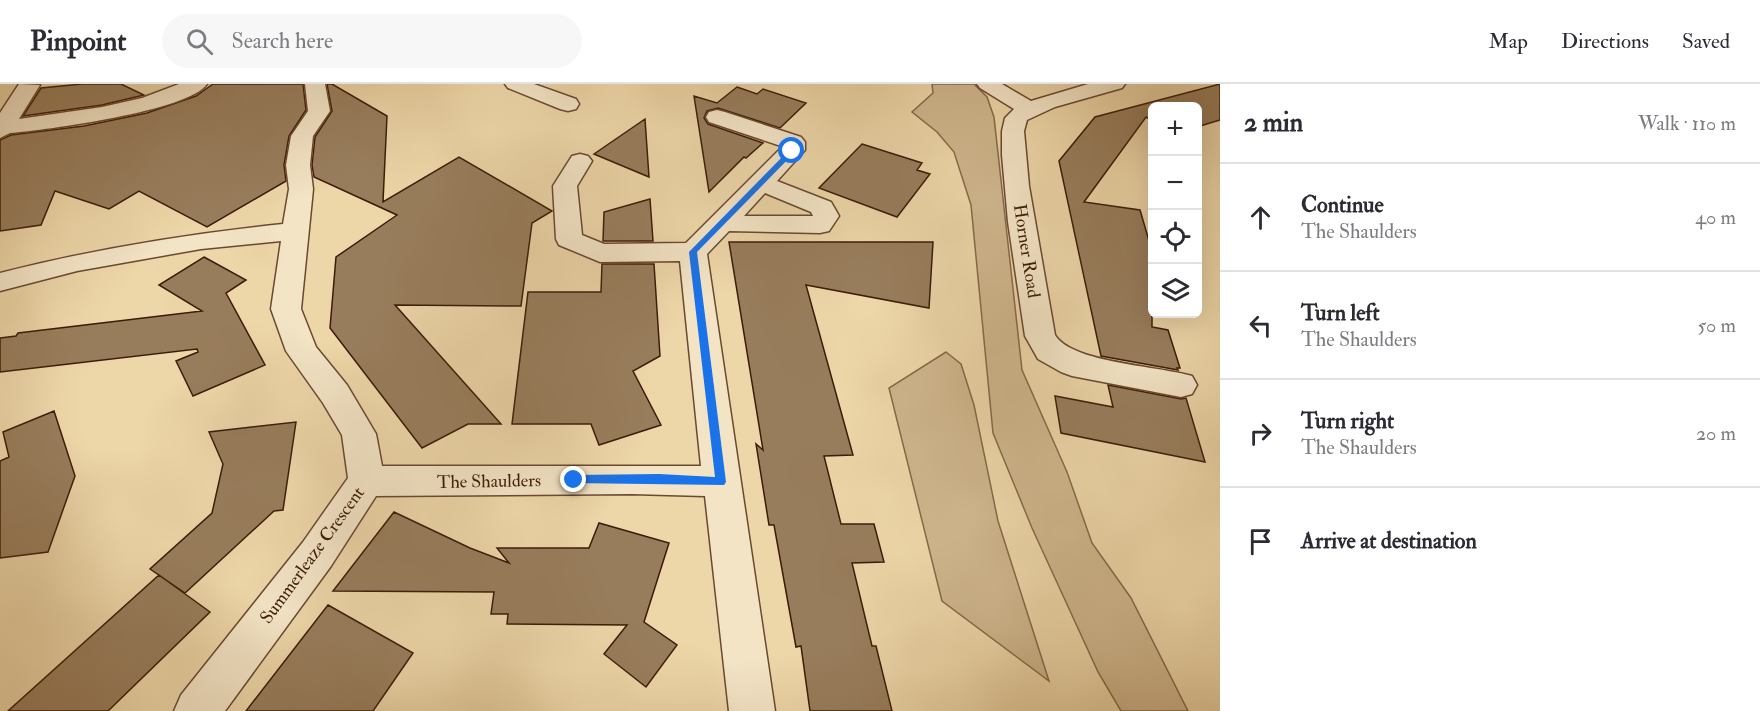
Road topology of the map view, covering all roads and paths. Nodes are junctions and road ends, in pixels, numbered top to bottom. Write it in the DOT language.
graph roads {
  1 [pos="197,84"];
  2 [pos="315,84"];
  3 [pos="515,84"];
  4 [pos="987,84"];
  5 [pos="1115,84"];
  6 [pos="29,85"];
  7 [pos="568,104"];
  8 [pos="1028,108"];
  9 [pos="717,117"];
  10 [pos="1,129"];
  11 [pos="580,161"];
  12 [pos="761,183"];
  13 [pos="720,223"];
  14 [pos="294,231"];
  15 [pos="693,252"];
  16 [pos="0,282"];
  17 [pos="1181,385"];
  18 [pos="366,481"];
  19 [pos="721,482"];
  20 [pos="197,711"];
  21 [pos="752,711"];
  1 -- 10 [label="street"];
  2 -- 14 [label="street, Summerleaze Crescent"];
  3 -- 7 [label="street"];
  4 -- 8 [label="street"];
  5 -- 8 [label="street"];
  6 -- 10 [label="street"];
  8 -- 17 [label="street, Horner Road"];
  9 -- 12 [label="street"];
  11 -- 15 [label="street"];
  12 -- 13 [label="street"];
  12 -- 13 [label="street"];
  13 -- 15 [label="street"];
  14 -- 16 [label="street"];
  14 -- 18 [label="street, Summerleaze Crescent"];
  15 -- 19 [label="street"];
  18 -- 19 [label="street, The Shaulders"];
  18 -- 20 [label="street, Summerleaze Crescent"];
  19 -- 21 [label="street"];
}
